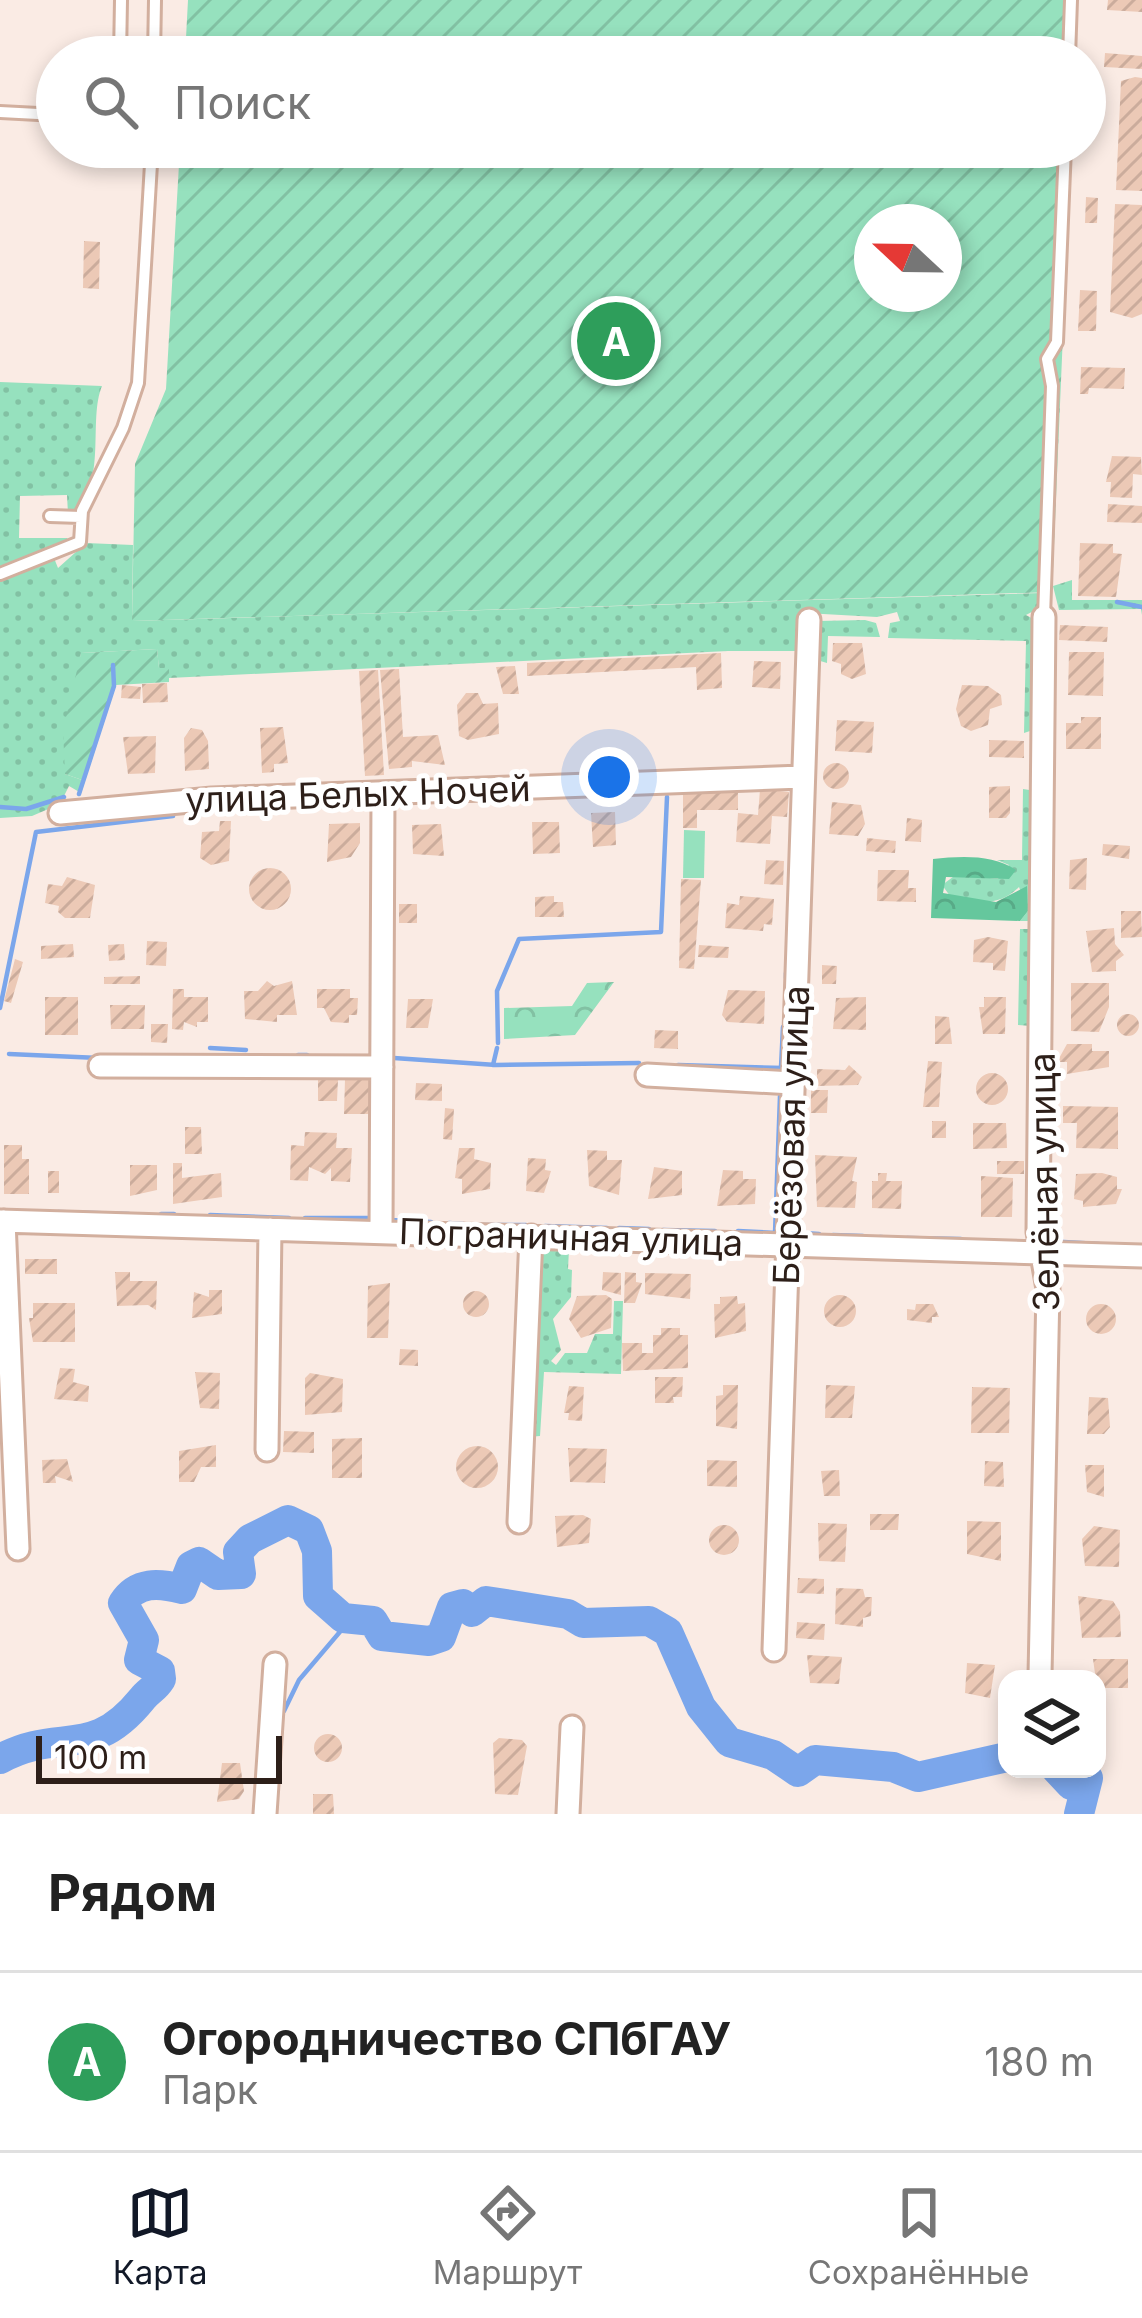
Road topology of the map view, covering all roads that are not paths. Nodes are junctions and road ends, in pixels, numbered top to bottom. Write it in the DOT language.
graph roads {
  1 [pos="121,0"];
  2 [pos="155,0"];
  3 [pos="1071,0"];
  4 [pos="120,36"];
  5 [pos="154,36"];
  6 [pos="1070,36"];
  7 [pos="0,112"];
  8 [pos="36,114"];
  9 [pos="151,168"];
  10 [pos="1064,168"];
  11 [pos="50,516"];
  12 [pos="81,517"];
  13 [pos="0,574"];
  14 [pos="1044,616"];
  15 [pos="809,620"];
  16 [pos="802,777"];
  17 [pos="383,796"];
  18 [pos="60,813"];
  19 [pos="100,1066"];
  20 [pos="382,1067"];
  21 [pos="647,1075"];
  22 [pos="792,1083"];
  23 [pos="2,1221"];
  24 [pos="270,1229"];
  25 [pos="381,1231"];
  26 [pos="530,1236"];
  27 [pos="788,1244"];
  28 [pos="1039,1254"];
  29 [pos="1142,1256"];
  30 [pos="267,1450"];
  31 [pos="7,1467"];
  32 [pos="519,1522"];
  33 [pos="18,1549"];
  34 [pos="774,1650"];
  35 [pos="274,1664"];
  36 [pos="1040,1670"];
  37 [pos="572,1727"];
  38 [pos="265,1814"];
  39 [pos="568,1814"];
  1 -- 4 [label="lane"];
  2 -- 5 [label="lane"];
  3 -- 6 [label="lane"];
  7 -- 8 [label="lane"];
  9 -- 12 [label="lane"];
  10 -- 14 [label="lane"];
  11 -- 12 [label="lane"];
  12 -- 13 [label="lane"];
  14 -- 28 [label="street, Зелёная улица"];
  15 -- 16 [label="street, Берёзовая улица"];
  16 -- 17 [label="street, улица Белых Ночей"];
  16 -- 22 [label="street, Берёзовая улица"];
  17 -- 18 [label="street, улица Белых Ночей"];
  17 -- 20 [label="street"];
  19 -- 20 [label="street"];
  20 -- 25 [label="street"];
  21 -- 22 [label="street"];
  22 -- 27 [label="street, Берёзовая улица"];
  23 -- 24 [label="street, Пограничная улица"];
  23 -- 31 [label="street"];
  24 -- 25 [label="street, Пограничная улица"];
  24 -- 30 [label="street"];
  25 -- 26 [label="street, Пограничная улица"];
  26 -- 27 [label="street, Пограничная улица"];
  26 -- 32 [label="street"];
  27 -- 28 [label="street, Пограничная улица"];
  27 -- 34 [label="street, Берёзовая улица"];
  28 -- 29 [label="street, Пограничная улица"];
  28 -- 36 [label="street, Зелёная улица"];
  31 -- 33 [label="street"];
  35 -- 38 [label="street"];
  37 -- 39 [label="street"];
}
